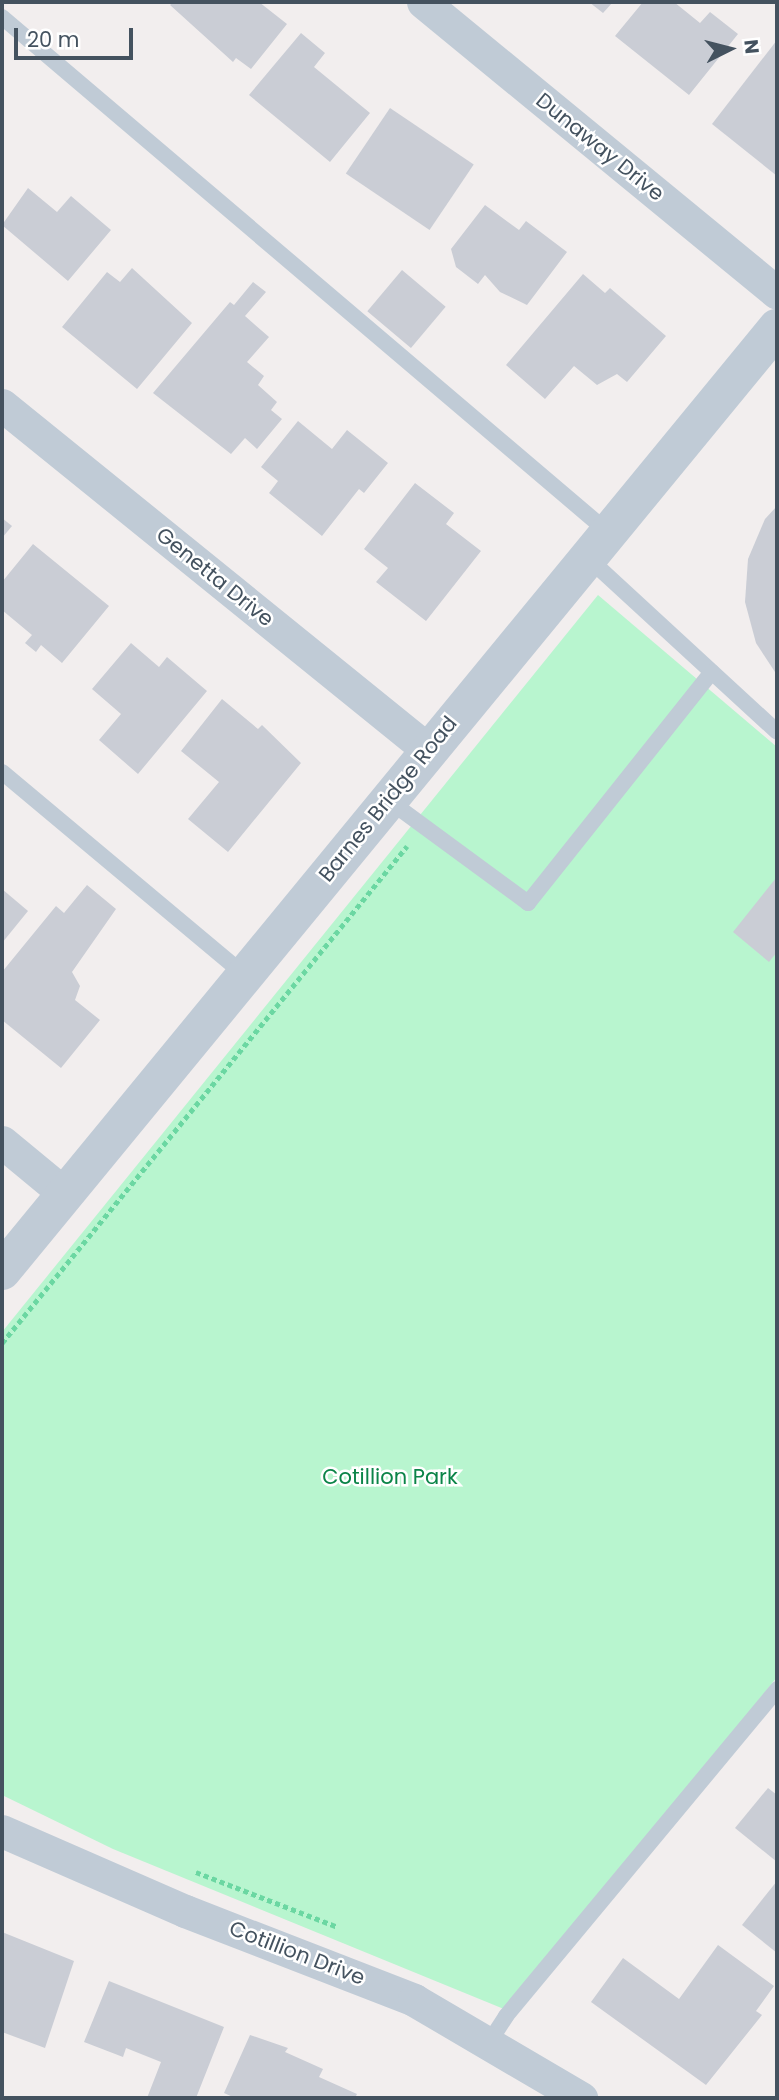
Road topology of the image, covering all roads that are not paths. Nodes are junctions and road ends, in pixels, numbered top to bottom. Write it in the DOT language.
graph roads {
  1 [pos="423,2"];
  2 [pos="2,17"];
  3 [pos="777,293"];
  4 [pos="777,328"];
  5 [pos="2,405"];
  6 [pos="597,544"];
  7 [pos="712,672"];
  8 [pos="777,732"];
  9 [pos="428,750"];
  10 [pos="2,772"];
  11 [pos="388,800"];
  12 [pos="244,974"];
  13 [pos="2,1142"];
  14 [pos="65,1194"];
  15 [pos="2,1271"];
  16 [pos="777,1689"];
  17 [pos="2,1831"];
  18 [pos="488,2044"];
  19 [pos="581,2098"];
  1 -- 3 [label="street, Dunaway Drive"];
  2 -- 6 [label="lane"];
  4 -- 6 [label="street, Barnes Bridge Road"];
  5 -- 9 [label="street, Genetta Drive"];
  6 -- 7 [label="lane"];
  6 -- 9 [label="street, Barnes Bridge Road"];
  7 -- 8 [label="lane"];
  7 -- 11 [label="lane"];
  9 -- 11 [label="street, Barnes Bridge Road"];
  10 -- 12 [label="lane"];
  11 -- 12 [label="street, Barnes Bridge Road"];
  12 -- 14 [label="street, Barnes Bridge Road"];
  13 -- 14 [label="street"];
  14 -- 15 [label="street, Barnes Bridge Road"];
  16 -- 18 [label="lane"];
  17 -- 18 [label="street, Cotillion Drive"];
  18 -- 19 [label="street, Cotillion Drive"];
}
